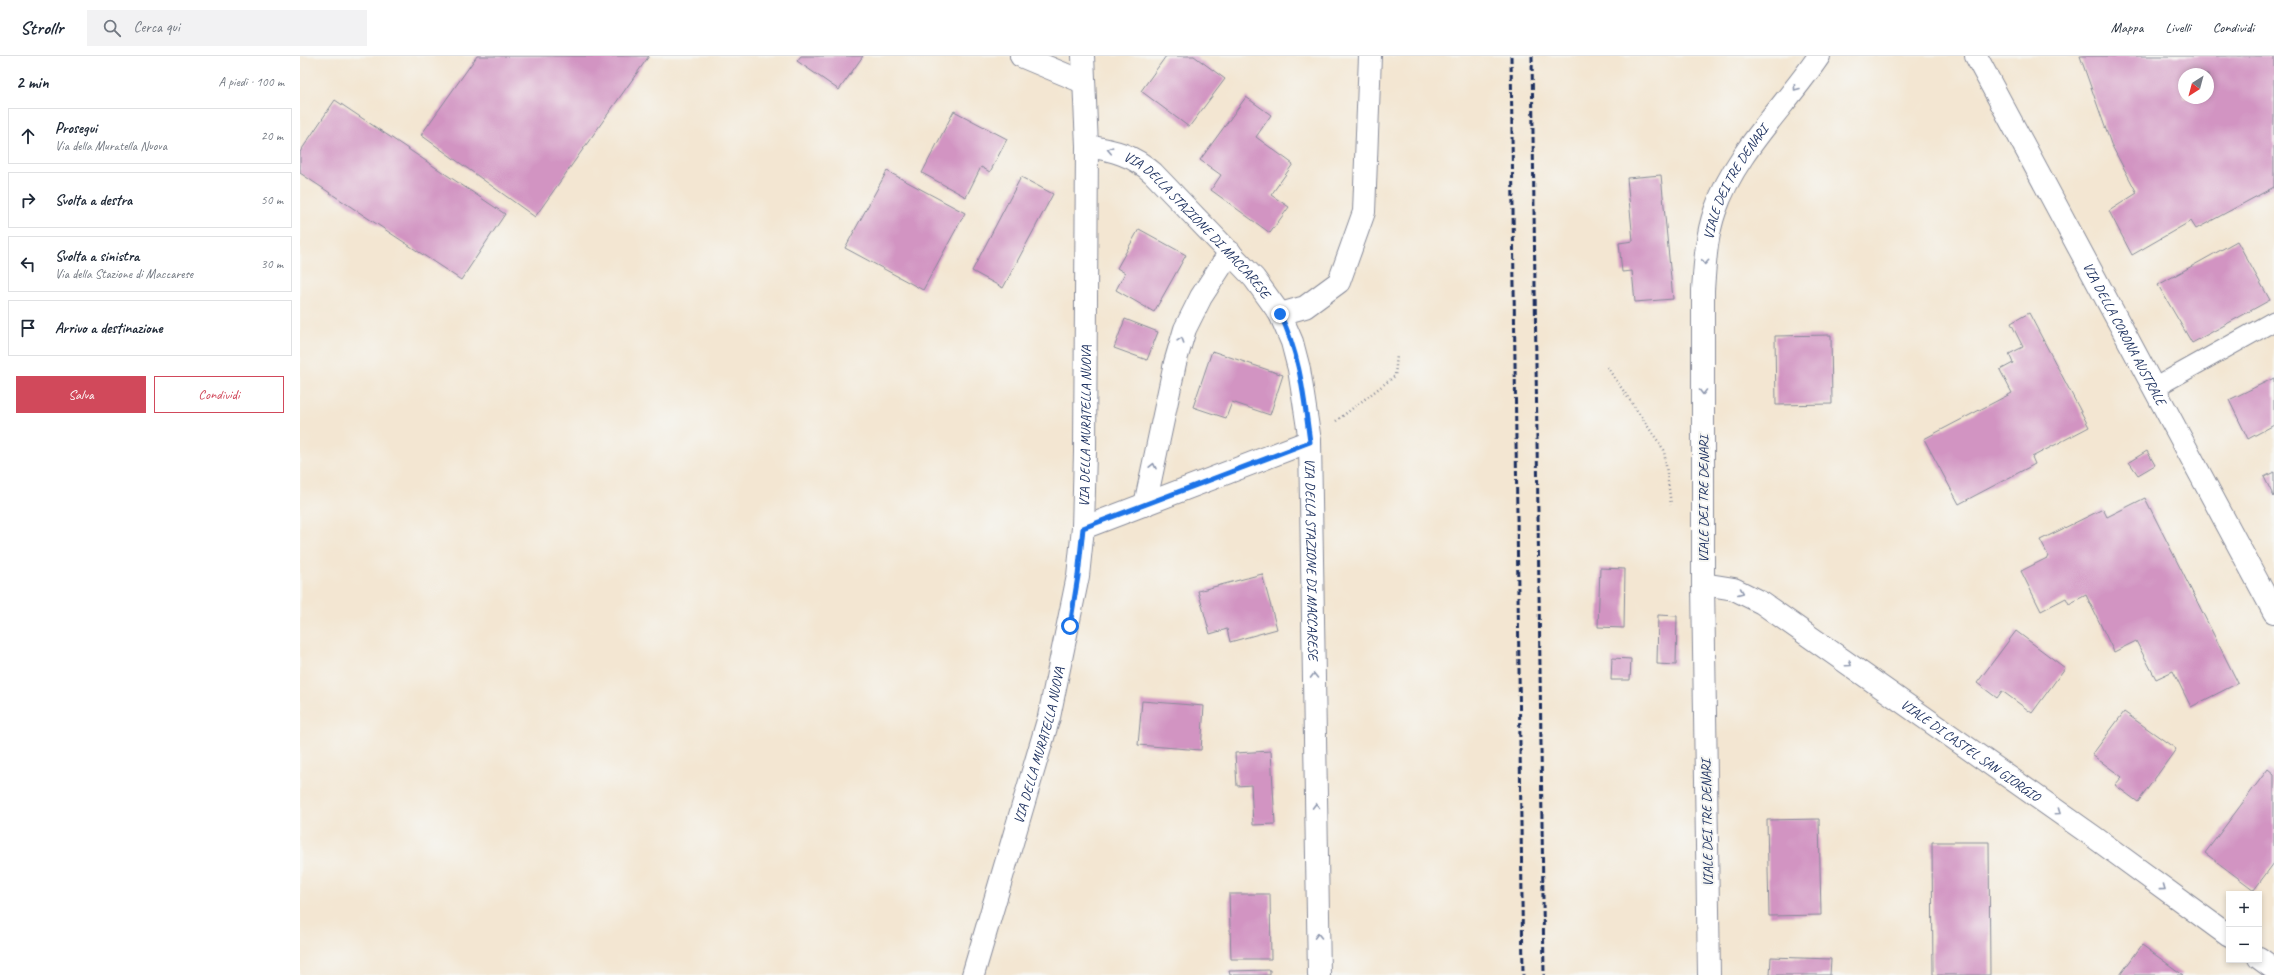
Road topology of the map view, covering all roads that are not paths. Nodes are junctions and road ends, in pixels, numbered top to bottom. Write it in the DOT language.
graph roads {
  1 [pos="1021,56"];
  2 [pos="1083,56"];
  3 [pos="1370,56"];
  4 [pos="1819,56"];
  5 [pos="1976,56"];
  6 [pos="1083,82"];
  7 [pos="1088,146"];
  8 [pos="1230,252"];
  9 [pos="1280,314"];
  10 [pos="2274,321"];
  11 [pos="2154,388"];
  12 [pos="1310,442"];
  13 [pos="1145,505"];
  14 [pos="1083,528"];
  15 [pos="1703,584"];
  16 [pos="2274,612"];
  17 [pos="2226,934"];
  18 [pos="2262,960"];
  19 [pos="2274,969"];
  20 [pos="973,975"];
  21 [pos="1318,975"];
  22 [pos="1709,975"];
  1 -- 6 [label="street"];
  2 -- 6 [label="street, VIA DELLA MURATELLA NUOVA"];
  3 -- 9 [label="street"];
  4 -- 15 [label="street, VIALE DEI TRE DENARI, one-way"];
  5 -- 11 [label="street, VIA DELLA CORONA AUSTRALE"];
  6 -- 7 [label="street, VIA DELLA MURATELLA NUOVA"];
  8 -- 7 [label="street, VIA DELLA STAZIONE DI MACCARESE, one-way"];
  7 -- 14 [label="street, VIA DELLA MURATELLA NUOVA"];
  8 -- 9 [label="street, VIA DELLA STAZIONE DI MACCARESE"];
  13 -- 8 [label="street, one-way"];
  9 -- 12 [label="street, VIA DELLA STAZIONE DI MACCARESE"];
  10 -- 11 [label="lane"];
  11 -- 16 [label="street, VIA DELLA CORONA AUSTRALE"];
  12 -- 13 [label="street"];
  21 -- 12 [label="street, VIA DELLA STAZIONE DI MACCARESE, one-way"];
  13 -- 14 [label="street"];
  14 -- 20 [label="street, VIA DELLA MURATELLA NUOVA"];
  15 -- 17 [label="street, VIALE DI CASTEL SAN GIORGIO, one-way"];
  15 -- 22 [label="street, VIALE DEI TRE DENARI"];
  18 -- 19 [label="street"];
}
